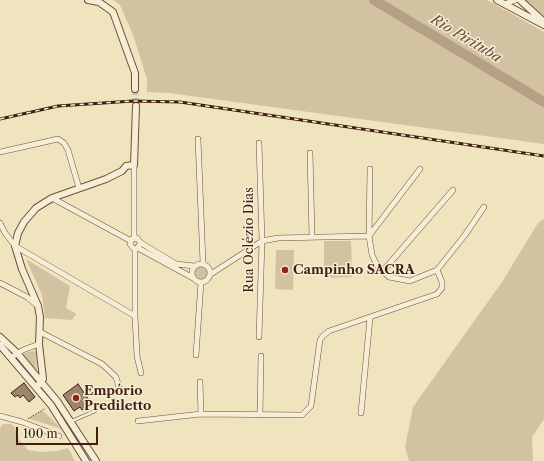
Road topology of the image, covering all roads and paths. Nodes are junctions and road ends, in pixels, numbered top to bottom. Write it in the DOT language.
graph roads {
  1 [pos="88,0"];
  2 [pos="498,0"];
  3 [pos="516,0"];
  4 [pos="520,0"];
  5 [pos="504,4"];
  6 [pos="544,24"];
  7 [pos="135,89"];
  8 [pos="136,106"];
  9 [pos="198,139"];
  10 [pos="259,143"];
  11 [pos="0,152"];
  12 [pos="310,153"];
  13 [pos="134,165"];
  14 [pos="370,169"];
  15 [pos="420,169"];
  16 [pos="79,188"];
  17 [pos="453,190"];
  18 [pos="52,198"];
  19 [pos="484,207"];
  20 [pos="0,223"];
  21 [pos="312,236"];
  22 [pos="369,236"];
  23 [pos="133,240"];
  24 [pos="262,241"];
  25 [pos="141,243"];
  26 [pos="15,246"];
  27 [pos="136,249"];
  28 [pos="203,263"];
  29 [pos="194,266"];
  30 [pos="437,270"];
  31 [pos="382,272"];
  32 [pos="211,274"];
  33 [pos="193,278"];
  34 [pos="201,282"];
  35 [pos="0,283"];
  36 [pos="38,306"];
  37 [pos="135,316"];
  38 [pos="370,318"];
  39 [pos="40,332"];
  40 [pos="0,337"];
  41 [pos="259,337"];
  42 [pos="39,344"];
  43 [pos="0,345"];
  44 [pos="15,355"];
  45 [pos="196,355"];
  46 [pos="261,356"];
  47 [pos="42,372"];
  48 [pos="142,373"];
  49 [pos="200,382"];
  50 [pos="39,384"];
  51 [pos="47,389"];
  52 [pos="120,391"];
  53 [pos="51,405"];
  54 [pos="95,411"];
  55 [pos="360,413"];
  56 [pos="201,414"];
  57 [pos="260,414"];
  58 [pos="0,416"];
  59 [pos="22,422"];
  60 [pos="138,422"];
  61 [pos="73,423"];
  62 [pos="59,436"];
  63 [pos="86,461"];
  64 [pos="96,461"];
  1 -- 7 [label="street"];
  2 -- 5 [label="street"];
  3 -- 5 [label="street"];
  4 -- 6 [label="street"];
  5 -- 6 [label="street"];
  8 -- 13 [label="street"];
  9 -- 28 [label="street"];
  10 -- 24 [label="street, Rua Oclézio Dias"];
  11 -- 16 [label="street"];
  12 -- 21 [label="street"];
  13 -- 16 [label="street"];
  13 -- 23 [label="street"];
  14 -- 22 [label="street"];
  15 -- 22 [label="street"];
  16 -- 18 [label="street"];
  17 -- 31 [label="street"];
  18 -- 23 [label="street"];
  18 -- 26 [label="street"];
  19 -- 30 [label="street"];
  20 -- 26 [label="street"];
  21 -- 22 [label="street"];
  21 -- 24 [label="street"];
  22 -- 31 [label="street"];
  23 -- 25 [label="street"];
  23 -- 27 [label="street"];
  24 -- 32 [label="street"];
  24 -- 41 [label="street, Rua Oclézio Dias"];
  25 -- 27 [label="street"];
  25 -- 29 [label="street"];
  26 -- 36 [label="street"];
  26 -- 37 [label="street"];
  27 -- 33 [label="street"];
  27 -- 37 [label="street"];
  28 -- 29 [label="street"];
  28 -- 32 [label="street"];
  29 -- 33 [label="street"];
  30 -- 31 [label="street"];
  30 -- 38 [label="street"];
  32 -- 34 [label="street"];
  33 -- 34 [label="street"];
  34 -- 45 [label="street"];
  35 -- 36 [label="street"];
  36 -- 39 [label="street"];
  37 -- 48 [label="street"];
  38 -- 55 [label="street"];
  38 -- 57 [label="street"];
  39 -- 42 [label="street"];
  39 -- 52 [label="street"];
  40 -- 44 [label="street"];
  42 -- 44 [label="street"];
  42 -- 47 [label="street"];
  43 -- 44 [label="street"];
  44 -- 50 [label="street"];
  46 -- 57 [label="street"];
  47 -- 50 [label="street"];
  47 -- 51 [label="street"];
  49 -- 56 [label="street"];
  50 -- 51 [label="street"];
  50 -- 53 [label="street"];
  51 -- 61 [label="street"];
  53 -- 59 [label="path"];
  53 -- 63 [label="street"];
  54 -- 61 [label="lane"];
  56 -- 57 [label="street"];
  56 -- 60 [label="street"];
  58 -- 59 [label="street"];
  59 -- 62 [label="street"];
  61 -- 64 [label="street"];
}
